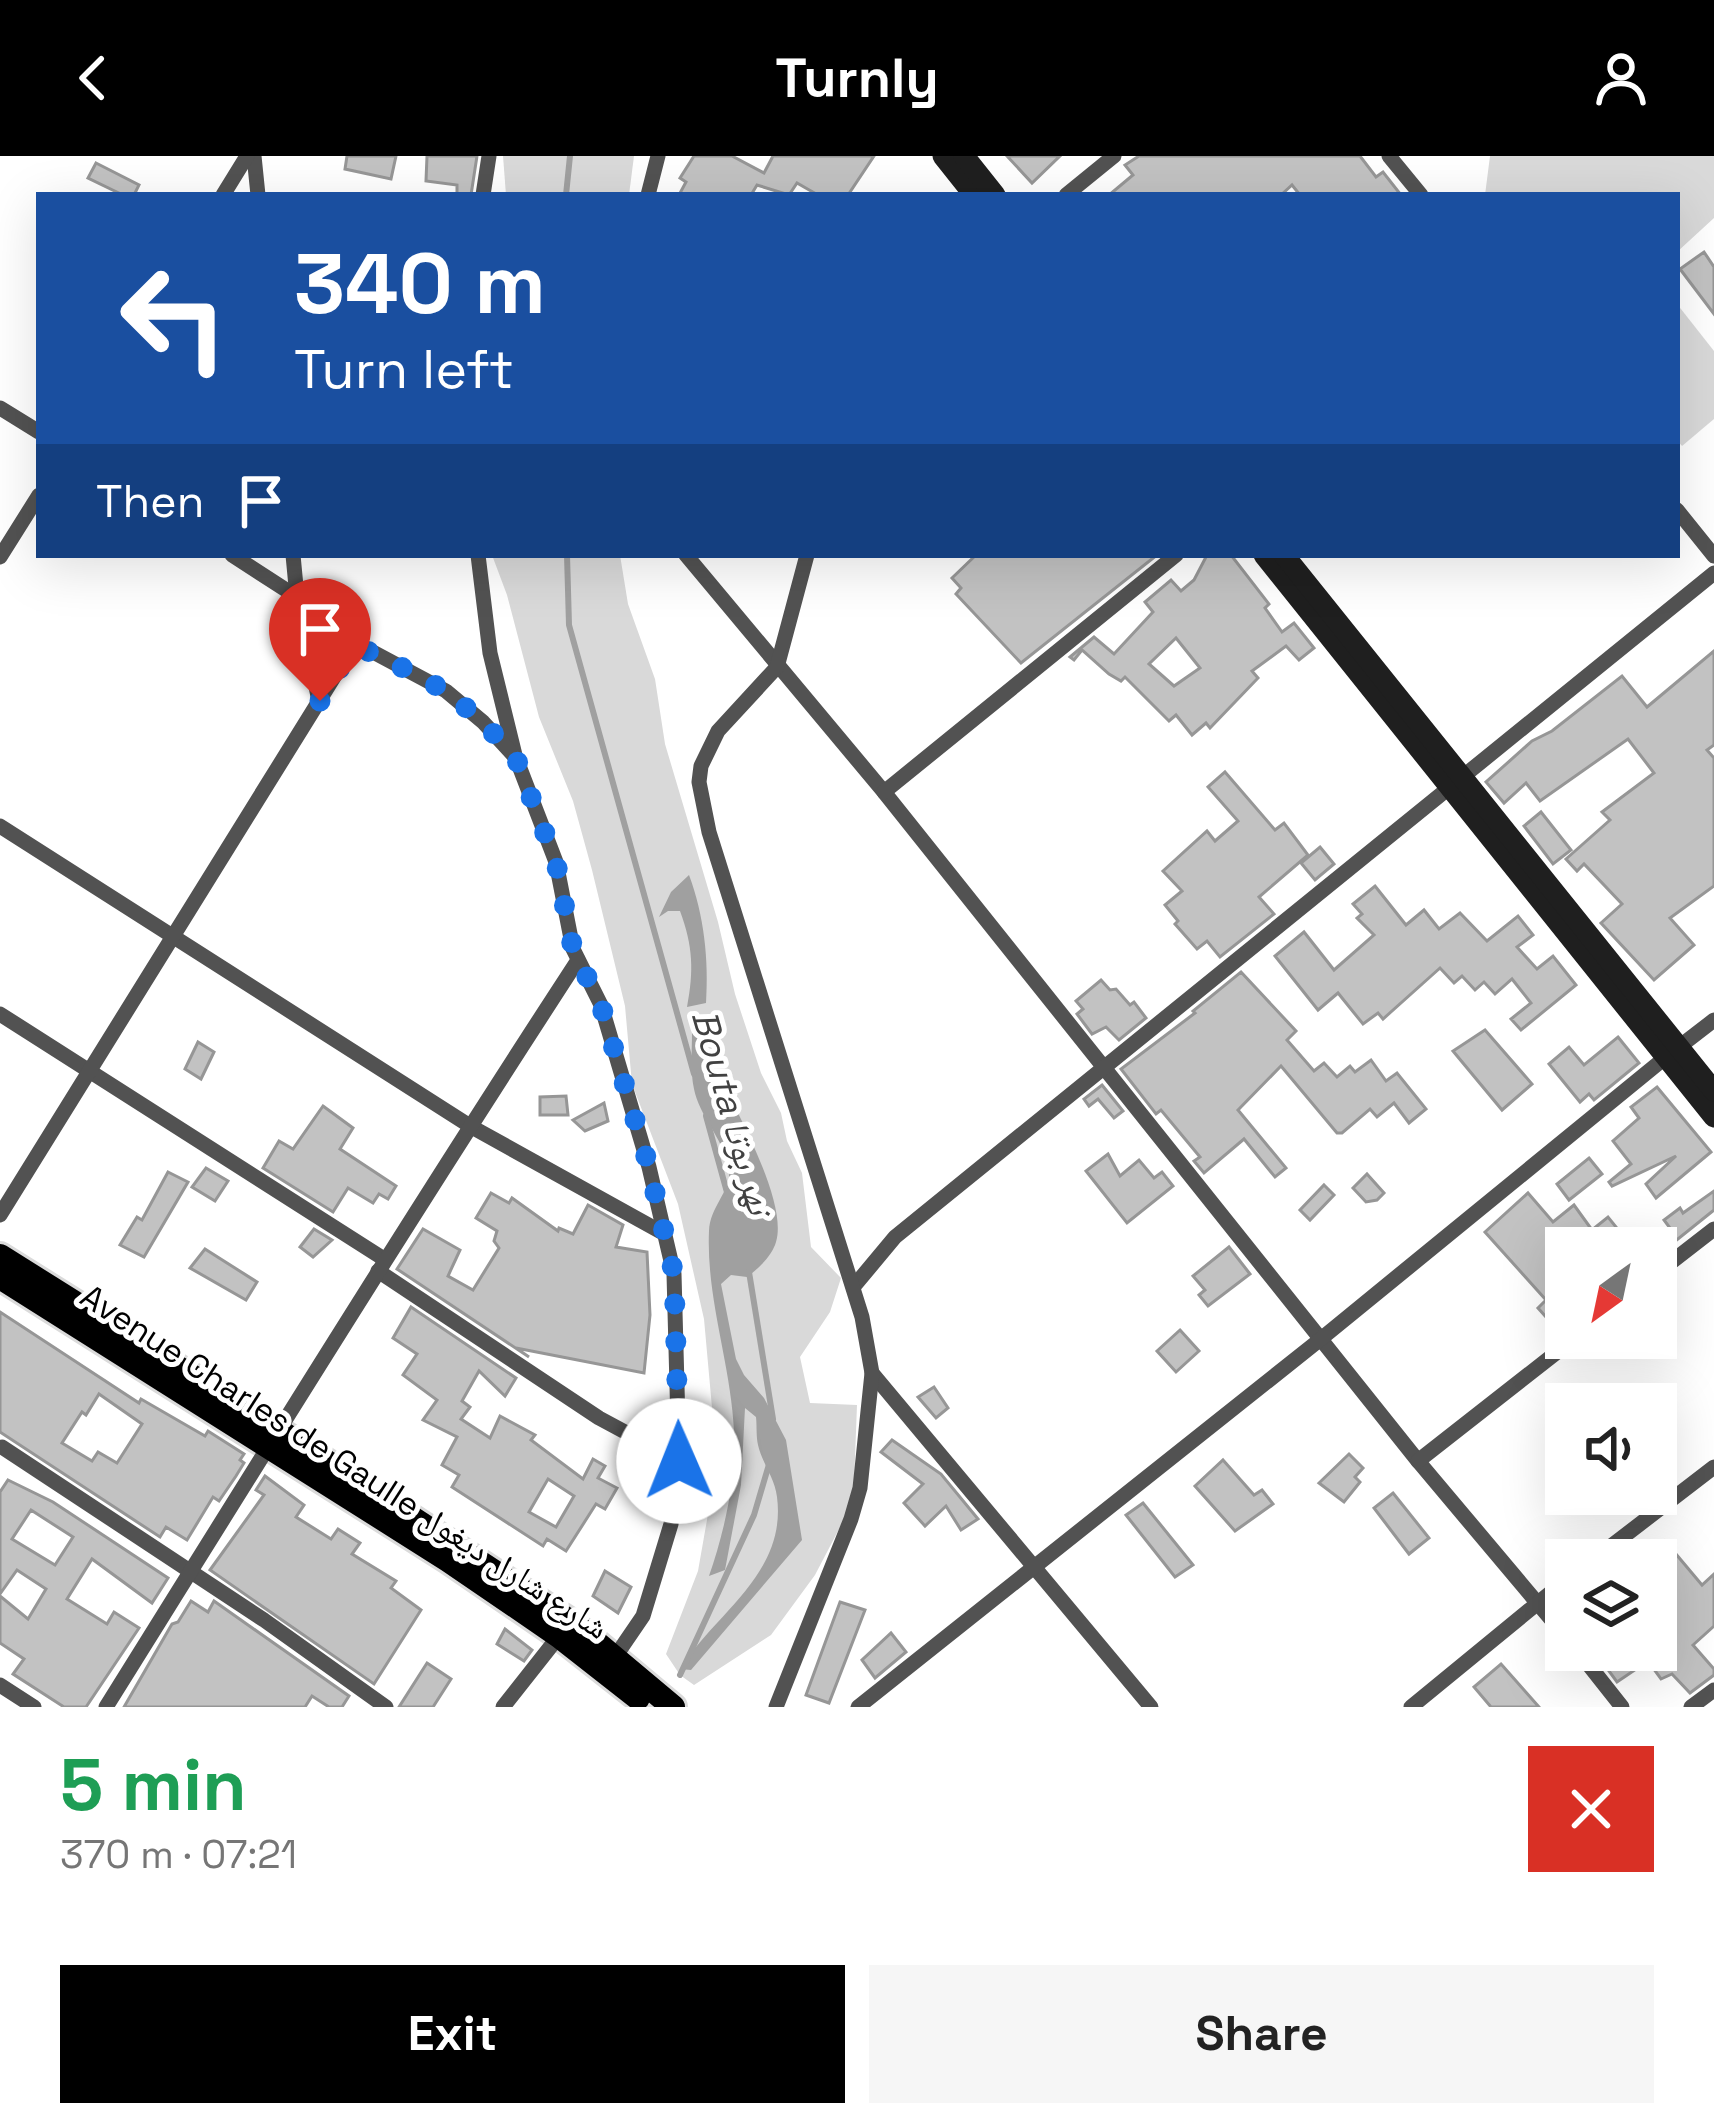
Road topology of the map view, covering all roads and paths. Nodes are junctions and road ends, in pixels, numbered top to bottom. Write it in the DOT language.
graph roads {
  1 [pos="251,156"];
  2 [pos="489,156"];
  3 [pos="658,156"];
  4 [pos="943,156"];
  5 [pos="964,156"];
  6 [pos="1114,156"];
  7 [pos="1389,156"];
  8 [pos="225,192"];
  9 [pos="257,192"];
  10 [pos="483,192"];
  11 [pos="648,192"];
  12 [pos="972,192"];
  13 [pos="993,192"];
  14 [pos="1070,192"];
  15 [pos="1419,192"];
  16 [pos="0,407"];
  17 [pos="36,430"];
  18 [pos="36,500"];
  19 [pos="1680,514"];
  20 [pos="1714,556"];
  21 [pos="0,557"];
  22 [pos="237,558"];
  23 [pos="293,558"];
  24 [pos="478,558"];
  25 [pos="688,558"];
  26 [pos="806,558"];
  27 [pos="1172,558"];
  28 [pos="1267,558"];
  29 [pos="1286,558"];
  30 [pos="1714,573"];
  31 [pos="297,597"];
  32 [pos="777,667"];
  33 [pos="320,701"];
  34 [pos="516,758"];
  35 [pos="1455,780"];
  36 [pos="884,792"];
  37 [pos="0,826"];
  38 [pos="172,938"];
  39 [pos="578,960"];
  40 [pos="0,1014"];
  41 [pos="1714,1020"];
  42 [pos="1672,1052"];
  43 [pos="1102,1066"];
  44 [pos="89,1070"];
  45 [pos="1714,1090"];
  46 [pos="1714,1117"];
  47 [pos="470,1126"];
  48 [pos="0,1215"];
  49 [pos="1714,1228"];
  50 [pos="663,1233"];
  51 [pos="0,1256"];
  52 [pos="1677,1257"];
  53 [pos="381,1265"];
  54 [pos="0,1277"];
  55 [pos="855,1285"];
  56 [pos="1322,1338"];
  57 [pos="1548,1359"];
  58 [pos="872,1373"];
  59 [pos="276,1440"];
  60 [pos="2,1448"];
  61 [pos="679,1461"];
  62 [pos="1418,1461"];
  63 [pos="1714,1467"];
  64 [pos="1620,1539"];
  65 [pos="1036,1566"];
  66 [pos="190,1571"];
  67 [pos="1545,1596"];
  68 [pos="1538,1602"];
  69 [pos="1545,1610"];
  70 [pos="559,1636"];
  71 [pos="615,1657"];
  72 [pos="1594,1671"];
  73 [pos="630,1681"];
  74 [pos="0,1685"];
  75 [pos="1714,1690"];
  76 [pos="1148,1706"];
  77 [pos="34,1707"];
  78 [pos="106,1707"];
  79 [pos="386,1707"];
  80 [pos="502,1707"];
  81 [pos="648,1707"];
  82 [pos="674,1707"];
  83 [pos="776,1707"];
  84 [pos="857,1707"];
  85 [pos="1411,1707"];
  86 [pos="1622,1707"];
  87 [pos="1691,1707"];
  1 -- 8 [label="street"];
  1 -- 9 [label="street"];
  2 -- 10 [label="street"];
  3 -- 11 [label="street"];
  4 -- 12 [label="street"];
  5 -- 13 [label="street"];
  6 -- 14 [label="street"];
  7 -- 15 [label="street"];
  16 -- 17 [label="street"];
  18 -- 21 [label="street"];
  19 -- 20 [label="street"];
  22 -- 31 [label="street"];
  23 -- 31 [label="street"];
  24 -- 34 [label="street"];
  25 -- 32 [label="street"];
  26 -- 32 [label="street"];
  27 -- 36 [label="street"];
  28 -- 35 [label="street"];
  29 -- 35 [label="street"];
  30 -- 35 [label="street"];
  31 -- 33 [label="street"];
  32 -- 36 [label="street"];
  32 -- 55 [label="street"];
  33 -- 34 [label="street"];
  33 -- 38 [label="street"];
  34 -- 39 [label="street"];
  35 -- 42 [label="street"];
  35 -- 43 [label="street"];
  36 -- 43 [label="street"];
  37 -- 38 [label="street"];
  38 -- 44 [label="street"];
  38 -- 47 [label="street"];
  39 -- 47 [label="street"];
  39 -- 50 [label="street"];
  40 -- 44 [label="street"];
  41 -- 42 [label="street"];
  42 -- 45 [label="street"];
  42 -- 46 [label="street"];
  42 -- 56 [label="street"];
  43 -- 55 [label="street"];
  43 -- 56 [label="street"];
  44 -- 48 [label="street"];
  44 -- 53 [label="street"];
  47 -- 50 [label="street"];
  47 -- 53 [label="street"];
  49 -- 52 [label="street"];
  50 -- 61 [label="street"];
  51 -- 59 [label="main road, Avenue Charles de Gaulle شارع شارل ديغول"];
  53 -- 59 [label="street"];
  53 -- 61 [label="street"];
  54 -- 59 [label="main road, Avenue Charles de Gaulle شارع شارل ديغول"];
  55 -- 58 [label="street"];
  56 -- 62 [label="street"];
  56 -- 65 [label="street"];
  57 -- 62 [label="street"];
  58 -- 65 [label="street"];
  58 -- 83 [label="street"];
  59 -- 66 [label="street"];
  59 -- 70 [label="main road, Avenue Charles de Gaulle شارع شارل ديغول"];
  59 -- 71 [label="main road, Avenue Charles de Gaulle شارع شارل ديغول"];
  60 -- 66 [label="street"];
  61 -- 71 [label="street"];
  62 -- 68 [label="street"];
  63 -- 64 [label="street"];
  65 -- 76 [label="street"];
  65 -- 84 [label="street"];
  66 -- 78 [label="street"];
  66 -- 79 [label="street"];
  67 -- 68 [label="street"];
  68 -- 69 [label="street"];
  68 -- 85 [label="street"];
  70 -- 73 [label="main road, Avenue Charles de Gaulle شارع شارل ديغول"];
  70 -- 80 [label="street"];
  71 -- 73 [label="main road, Avenue Charles de Gaulle شارع شارل ديغول"];
  72 -- 86 [label="street"];
  73 -- 81 [label="main road, Avenue Charles de Gaulle شارع شارل ديغول"];
  73 -- 82 [label="main road"];
  74 -- 77 [label="street"];
  75 -- 87 [label="street"];
}
